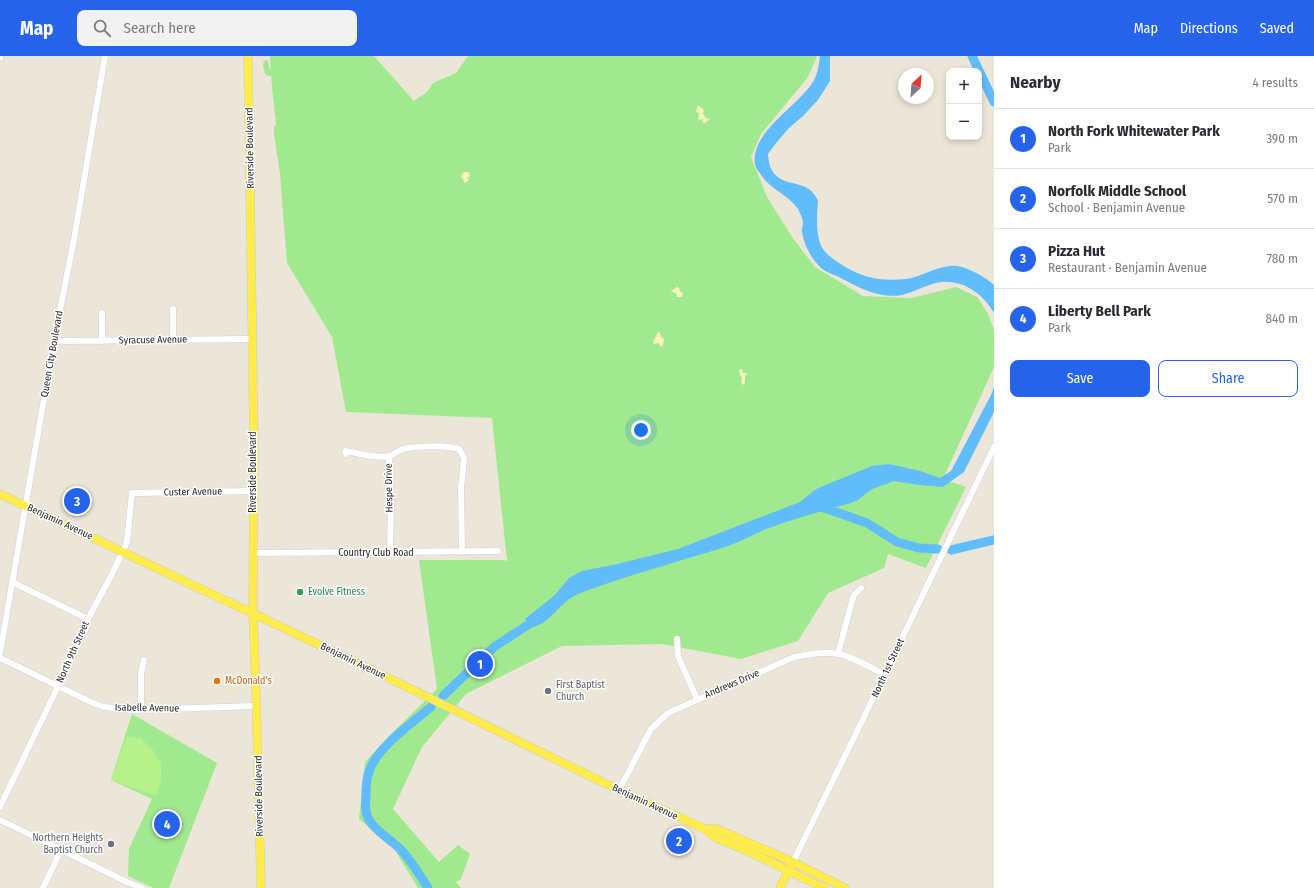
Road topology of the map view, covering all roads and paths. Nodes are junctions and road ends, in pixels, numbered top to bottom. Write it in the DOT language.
graph roads {
  1 [pos="105,56"];
  2 [pos="248,56"];
  3 [pos="173,309"];
  4 [pos="102,313"];
  5 [pos="252,339"];
  6 [pos="173,340"];
  7 [pos="102,341"];
  8 [pos="54,342"];
  9 [pos="994,447"];
  10 [pos="346,454"];
  11 [pos="390,456"];
  12 [pos="254,491"];
  13 [pos="132,493"];
  14 [pos="0,494"];
  15 [pos="25,506"];
  16 [pos="122,551"];
  17 [pos="498,551"];
  18 [pos="462,552"];
  19 [pos="254,553"];
  20 [pos="390,553"];
  21 [pos="12,582"];
  22 [pos="861,588"];
  23 [pos="253,613"];
  24 [pos="88,619"];
  25 [pos="677,639"];
  26 [pos="0,653"];
  27 [pos="838,654"];
  28 [pos="0,658"];
  29 [pos="144,660"];
  30 [pos="884,674"];
  31 [pos="58,686"];
  32 [pos="697,699"];
  33 [pos="256,706"];
  34 [pos="141,710"];
  35 [pos="620,790"];
  36 [pos="0,807"];
  37 [pos="0,820"];
  38 [pos="705,829"];
  39 [pos="61,850"];
  40 [pos="793,862"];
  41 [pos="789,871"];
  42 [pos="126,885"];
  43 [pos="43,888"];
  44 [pos="142,888"];
  45 [pos="262,888"];
  46 [pos="780,888"];
  47 [pos="824,888"];
  48 [pos="845,888"];
  1 -- 8 [label="street, Queen City Boulevard"];
  2 -- 5 [label="main road, Riverside Boulevard"];
  3 -- 6 [label="street"];
  4 -- 7 [label="street"];
  5 -- 6 [label="street, Syracuse Avenue"];
  5 -- 12 [label="main road, Riverside Boulevard"];
  6 -- 7 [label="street, Syracuse Avenue"];
  7 -- 8 [label="street, Syracuse Avenue"];
  8 -- 15 [label="street, Queen City Boulevard"];
  9 -- 30 [label="street, North 1st Street"];
  10 -- 11 [label="street"];
  11 -- 18 [label="street, Hespe Drive"];
  11 -- 20 [label="street, Hespe Drive"];
  12 -- 13 [label="street, Custer Avenue"];
  12 -- 19 [label="main road, Riverside Boulevard"];
  13 -- 16 [label="street, North 9th Street"];
  14 -- 15 [label="main road, Benjamin Avenue"];
  15 -- 16 [label="main road, Benjamin Avenue"];
  15 -- 21 [label="street, Queen City Boulevard"];
  16 -- 23 [label="main road, Benjamin Avenue"];
  16 -- 24 [label="street, North 9th Street"];
  17 -- 18 [label="street, Country Club Road"];
  18 -- 20 [label="street, Country Club Road"];
  19 -- 20 [label="street, Country Club Road"];
  19 -- 23 [label="main road, Riverside Boulevard"];
  21 -- 24 [label="street"];
  21 -- 26 [label="street, Queen City Boulevard"];
  22 -- 27 [label="street"];
  23 -- 33 [label="main road, Riverside Boulevard"];
  23 -- 35 [label="main road, Benjamin Avenue"];
  24 -- 31 [label="street, North 9th Street"];
  25 -- 32 [label="street"];
  27 -- 30 [label="street, Andrews Drive"];
  27 -- 32 [label="street, Andrews Drive"];
  28 -- 31 [label="street, Isabelle Avenue"];
  29 -- 34 [label="street"];
  30 -- 40 [label="street, North 1st Street"];
  31 -- 34 [label="street, Isabelle Avenue"];
  31 -- 36 [label="street, North 9th Street"];
  32 -- 35 [label="street, Andrews Drive"];
  33 -- 34 [label="street, Isabelle Avenue"];
  33 -- 45 [label="main road, Riverside Boulevard"];
  35 -- 38 [label="main road, Benjamin Avenue"];
  37 -- 39 [label="street"];
  38 -- 40 [label="main road, Benjamin Avenue"];
  38 -- 41 [label="main road, Benjamin Avenue"];
  39 -- 42 [label="street"];
  39 -- 43 [label="street"];
  40 -- 41 [label="main road, North 1st Street"];
  40 -- 48 [label="main road, Benjamin Avenue"];
  41 -- 46 [label="main road, North 1st Street"];
  41 -- 47 [label="main road, Benjamin Avenue"];
  42 -- 44 [label="street"];
}
